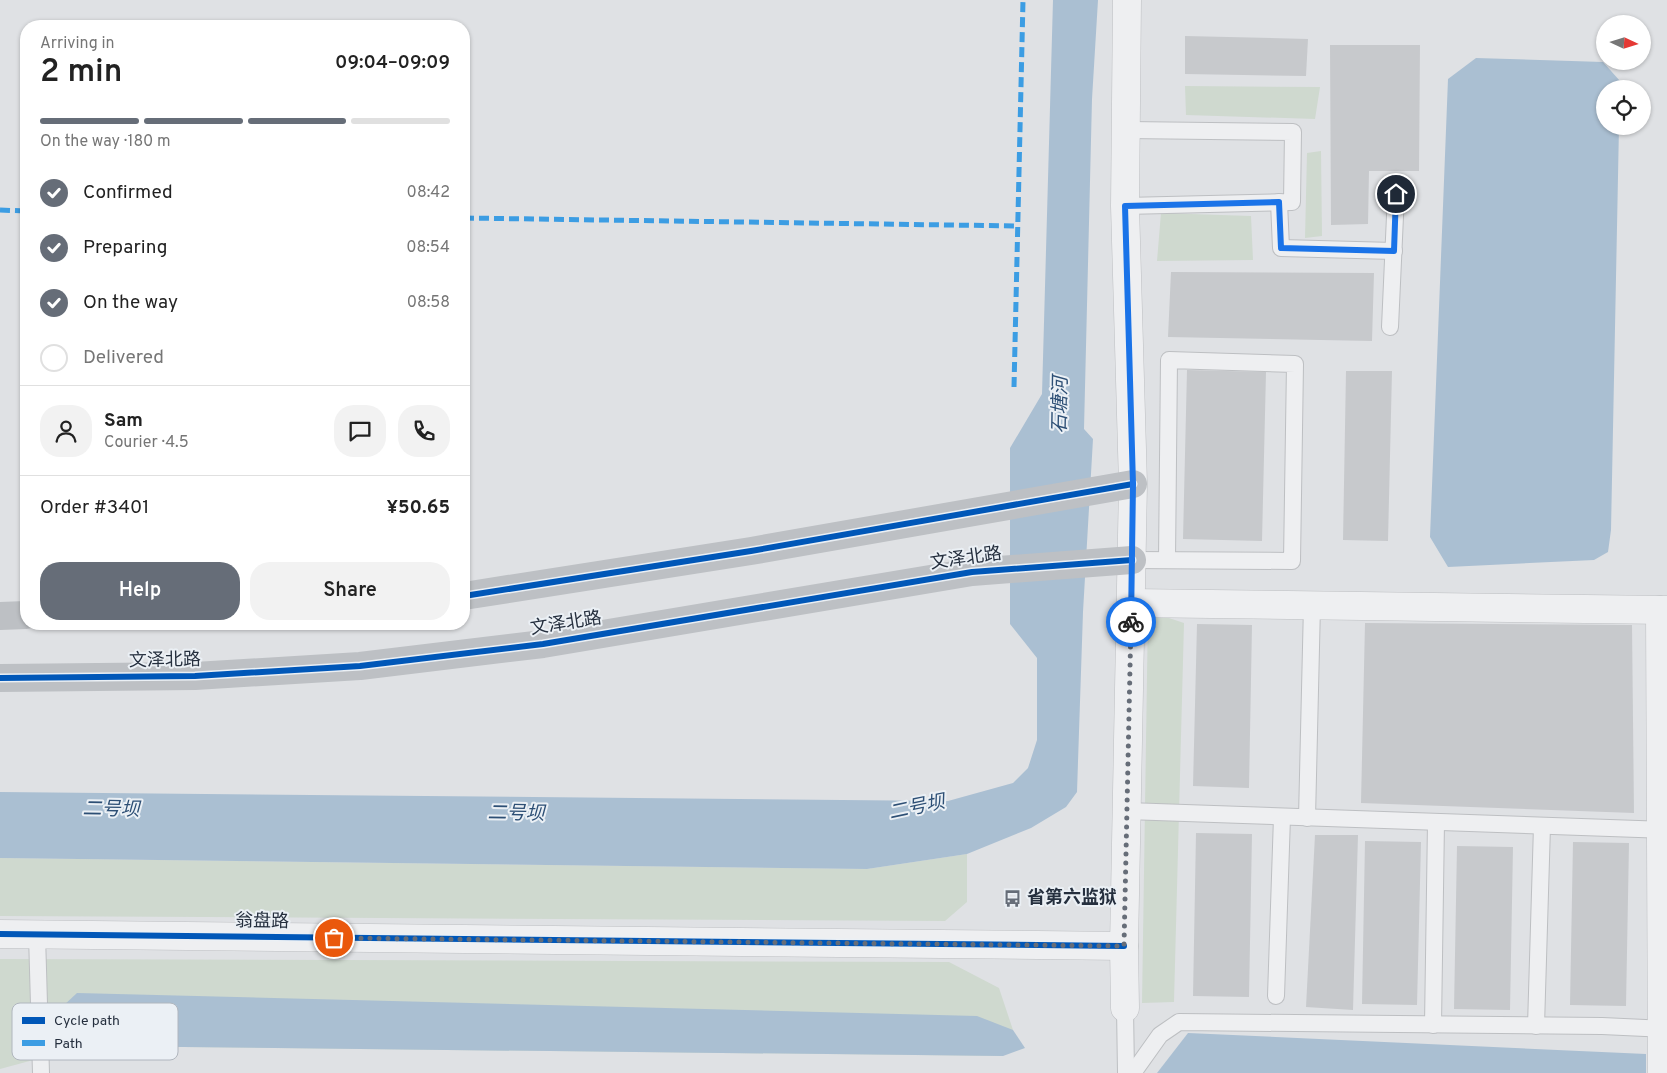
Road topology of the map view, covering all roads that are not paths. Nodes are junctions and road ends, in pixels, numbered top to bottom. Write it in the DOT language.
graph roads {
  1 [pos="1127,0"];
  2 [pos="1127,130"];
  3 [pos="1396,194"];
  4 [pos="1279,202"];
  5 [pos="1125,206"];
  6 [pos="1394,251"];
  7 [pos="1390,327"];
  8 [pos="1133,484"];
  9 [pos="1132,560"];
  10 [pos="1167,560"];
  11 [pos="470,595"];
  12 [pos="1131,602"];
  13 [pos="1312,605"];
  14 [pos="1663,610"];
  15 [pos="20,615"];
  16 [pos="0,616"];
  17 [pos="0,678"];
  18 [pos="1127,811"];
  19 [pos="1282,817"];
  20 [pos="1308,818"];
  21 [pos="1436,822"];
  22 [pos="1542,826"];
  23 [pos="1664,830"];
  24 [pos="0,934"];
  25 [pos="37,935"];
  26 [pos="1124,946"];
  27 [pos="1276,996"];
  28 [pos="39,1003"];
  29 [pos="1125,1008"];
  30 [pos="1433,1025"];
  31 [pos="1536,1026"];
  32 [pos="1664,1029"];
  33 [pos="41,1060"];
  34 [pos="41,1073"];
  35 [pos="1126,1073"];
  36 [pos="1133,1073"];
  37 [pos="1662,1073"];
  1 -- 2 [label="street"];
  2 -- 4 [label="lane"];
  2 -- 5 [label="street"];
  3 -- 6 [label="lane"];
  4 -- 5 [label="lane"];
  4 -- 6 [label="lane"];
  5 -- 8 [label="street"];
  6 -- 7 [label="lane"];
  8 -- 9 [label="street"];
  8 -- 11 [label="main road"];
  9 -- 10 [label="lane"];
  9 -- 12 [label="street"];
  9 -- 17 [label="main road, 文泽北路"];
  10 -- 10 [label="lane"];
  12 -- 13 [label="street"];
  12 -- 18 [label="street"];
  13 -- 14 [label="street"];
  13 -- 20 [label="lane"];
  14 -- 23 [label="street"];
  15 -- 16 [label="main road"];
  18 -- 19 [label="lane"];
  18 -- 26 [label="street"];
  19 -- 20 [label="lane"];
  19 -- 27 [label="lane"];
  20 -- 21 [label="lane"];
  21 -- 22 [label="lane"];
  21 -- 30 [label="lane"];
  22 -- 23 [label="lane"];
  22 -- 31 [label="lane"];
  23 -- 32 [label="street"];
  24 -- 25 [label="street, 翁盘路"];
  25 -- 26 [label="street, 翁盘路"];
  25 -- 28 [label="lane"];
  26 -- 29 [label="street"];
  29 -- 35 [label="lane"];
  30 -- 31 [label="lane"];
  30 -- 36 [label="lane"];
  31 -- 32 [label="lane"];
  32 -- 37 [label="street"];
  33 -- 34 [label="lane"];
}
